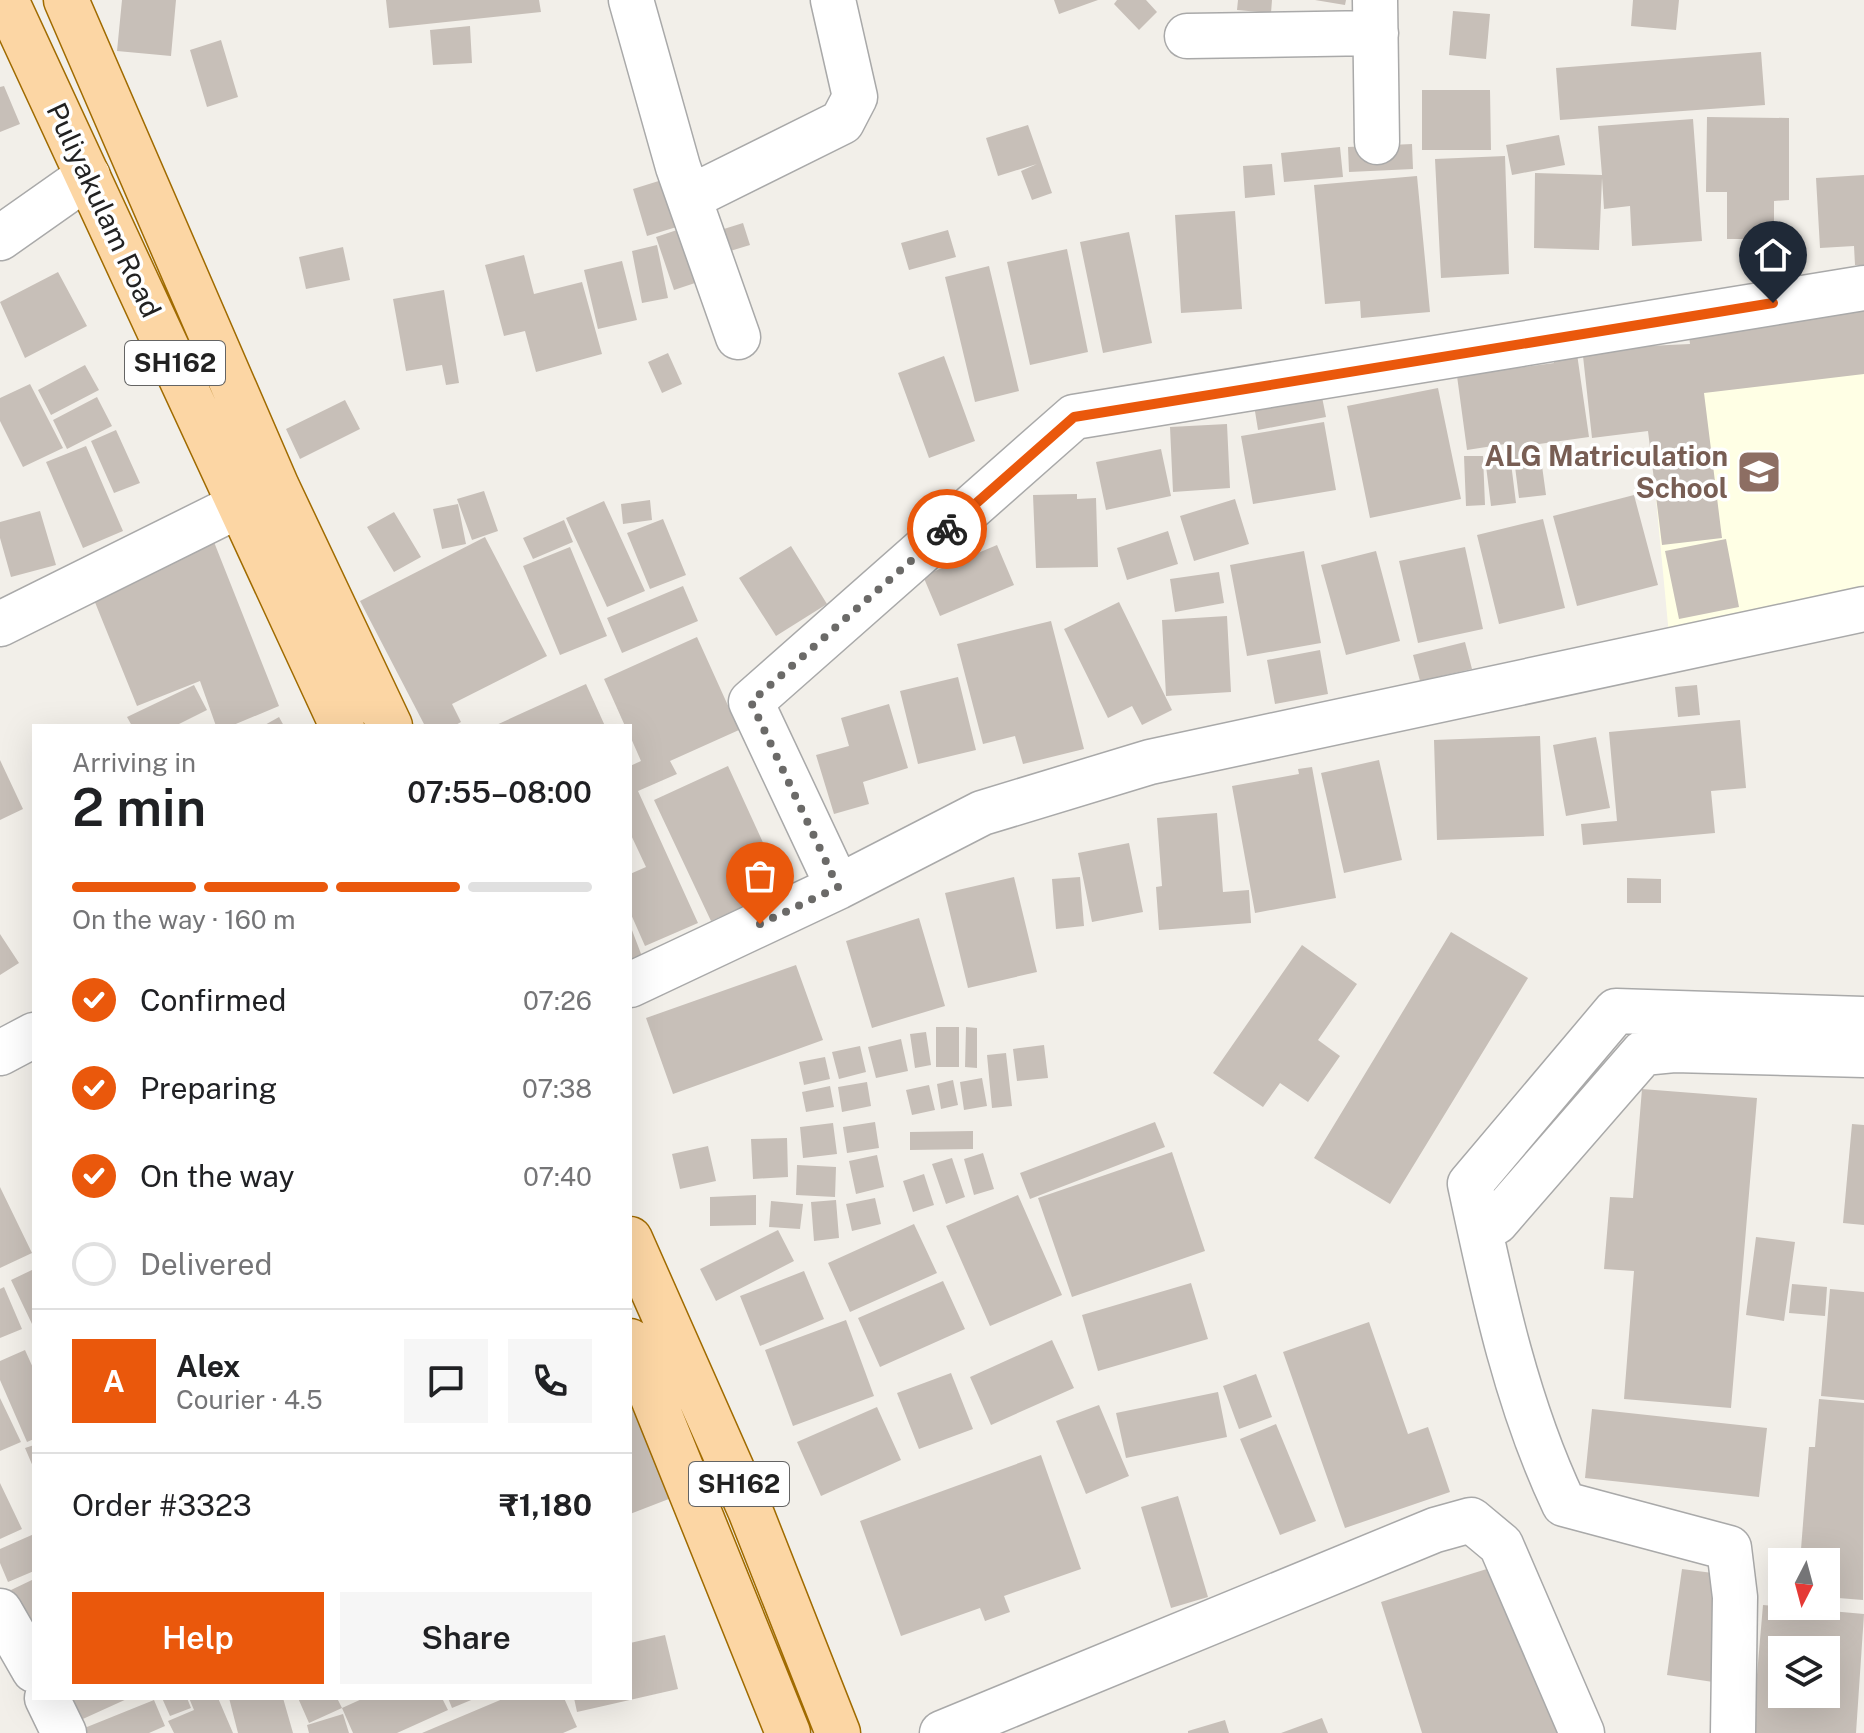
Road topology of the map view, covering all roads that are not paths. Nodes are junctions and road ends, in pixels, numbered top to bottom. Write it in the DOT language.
graph roads {
  1 [pos="6,0"];
  2 [pos="66,0"];
  3 [pos="631,0"];
  4 [pos="833,0"];
  5 [pos="1375,16"];
  6 [pos="1187,36"];
  7 [pos="1377,142"];
  8 [pos="88,176"];
  9 [pos="689,198"];
  10 [pos="0,238"];
  11 [pos="1864,288"];
  12 [pos="738,337"];
  13 [pos="259,496"];
  14 [pos="1864,609"];
  15 [pos="0,624"];
  16 [pos="341,724"];
  17 [pos="389,724"];
  18 [pos="838,887"];
  19 [pos="632,984"];
  20 [pos="1864,1019"];
  21 [pos="32,1036"];
  22 [pos="0,1053"];
  23 [pos="1864,1055"];
  24 [pos="1496,1222"];
  25 [pos="632,1243"];
  26 [pos="685,1355"];
  27 [pos="635,1366"];
  28 [pos="0,1611"];
  29 [pos="29,1672"];
  30 [pos="45,1700"];
  31 [pos="64,1733"];
  32 [pos="788,1733"];
  33 [pos="838,1733"];
  34 [pos="942,1733"];
  35 [pos="1582,1733"];
  36 [pos="1733,1733"];
  1 -- 8 [label="main road, Puliyakulam Road / SH162"];
  2 -- 13 [label="main road, Puliyakulam Road / SH162"];
  3 -- 9 [label="street"];
  4 -- 9 [label="street"];
  5 -- 6 [label="street"];
  5 -- 7 [label="street"];
  8 -- 10 [label="street"];
  8 -- 13 [label="main road, Puliyakulam Road / SH162"];
  9 -- 12 [label="street"];
  11 -- 18 [label="street"];
  13 -- 15 [label="street"];
  13 -- 16 [label="main road, Puliyakulam Road / SH162"];
  13 -- 17 [label="main road, Puliyakulam Road / SH162"];
  14 -- 18 [label="street"];
  18 -- 19 [label="street"];
  20 -- 36 [label="street"];
  21 -- 22 [label="street"];
  23 -- 24 [label="street"];
  25 -- 26 [label="main road, SH162"];
  26 -- 27 [label="street"];
  26 -- 33 [label="main road, SH162"];
  27 -- 32 [label="main road, SH162"];
  28 -- 29 [label="street"];
  30 -- 31 [label="street"];
  34 -- 35 [label="street"];
}
